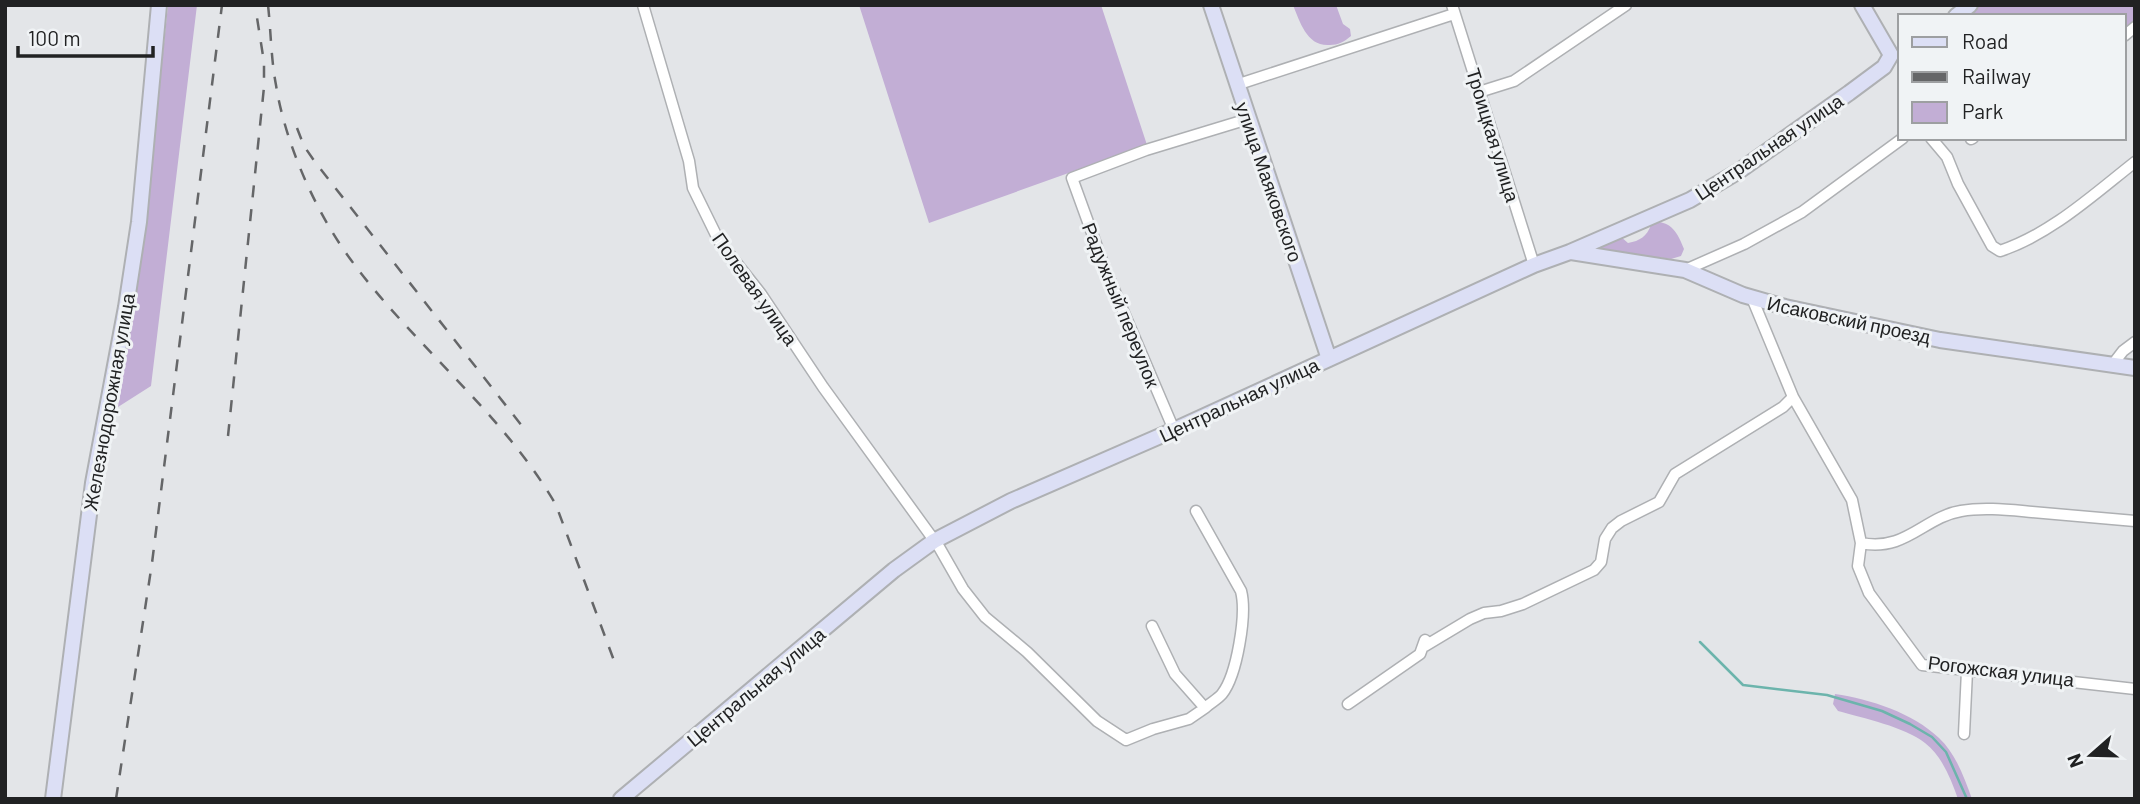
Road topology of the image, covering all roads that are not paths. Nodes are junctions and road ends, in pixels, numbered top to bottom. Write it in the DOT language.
graph roads {
  1 [pos="159,5"];
  2 [pos="643,5"];
  3 [pos="1211,5"];
  4 [pos="1626,5"];
  5 [pos="1862,5"];
  6 [pos="1453,10"];
  7 [pos="2129,32"];
  8 [pos="2135,42"];
  9 [pos="1896,53"];
  10 [pos="1236,86"];
  11 [pos="1479,92"];
  12 [pos="1248,119"];
  13 [pos="1900,140"];
  14 [pos="1933,140"];
  15 [pos="2135,162"];
  16 [pos="1570,252"];
  17 [pos="1534,265"];
  18 [pos="1685,270"];
  19 [pos="1752,298"];
  20 [pos="2135,342"];
  21 [pos="1329,359"];
  22 [pos="2112,365"];
  23 [pos="2135,368"];
  24 [pos="1793,397"];
  25 [pos="1174,430"];
  26 [pos="1196,512"];
  27 [pos="2135,522"];
  28 [pos="934,541"];
  29 [pos="1861,543"];
  30 [pos="1152,626"];
  31 [pos="1967,671"];
  32 [pos="2135,689"];
  33 [pos="1348,704"];
  34 [pos="1205,708"];
  35 [pos="1964,734"];
  36 [pos="628,797"];
  37 [pos="53,799"];
  1 -- 37 [label="main road, Железнодорожная улица"];
  2 -- 28 [label="street, Полевая улица"];
  3 -- 10 [label="main road, улица Маяковского"];
  4 -- 11 [label="street"];
  5 -- 9 [label="main road"];
  6 -- 10 [label="street"];
  6 -- 11 [label="street, Троицкая улица"];
  7 -- 8 [label="street"];
  9 -- 16 [label="main road, Центральная улица"];
  10 -- 12 [label="main road, улица Маяковского"];
  11 -- 17 [label="street, Троицкая улица"];
  12 -- 21 [label="main road, улица Маяковского"];
  12 -- 25 [label="street, Радужный переулок"];
  13 -- 18 [label="street"];
  14 -- 15 [label="street"];
  16 -- 17 [label="main road, Центральная улица"];
  16 -- 18 [label="main road, Исаковский проезд"];
  17 -- 21 [label="main road, Центральная улица"];
  18 -- 19 [label="main road, Исаковский проезд"];
  19 -- 22 [label="main road, Исаковский проезд"];
  19 -- 24 [label="street, Рогожская улица"];
  20 -- 22 [label="street"];
  21 -- 25 [label="main road, Центральная улица"];
  22 -- 23 [label="main road, Исаковский проезд"];
  24 -- 29 [label="street, Рогожская улица"];
  24 -- 33 [label="street"];
  25 -- 28 [label="main road, Центральная улица"];
  26 -- 34 [label="street"];
  27 -- 29 [label="street"];
  28 -- 34 [label="street, Полевая улица"];
  28 -- 36 [label="main road, Центральная улица"];
  29 -- 31 [label="street, Рогожская улица"];
  30 -- 34 [label="street"];
  31 -- 32 [label="street, Рогожская улица"];
  31 -- 35 [label="street"];
}
